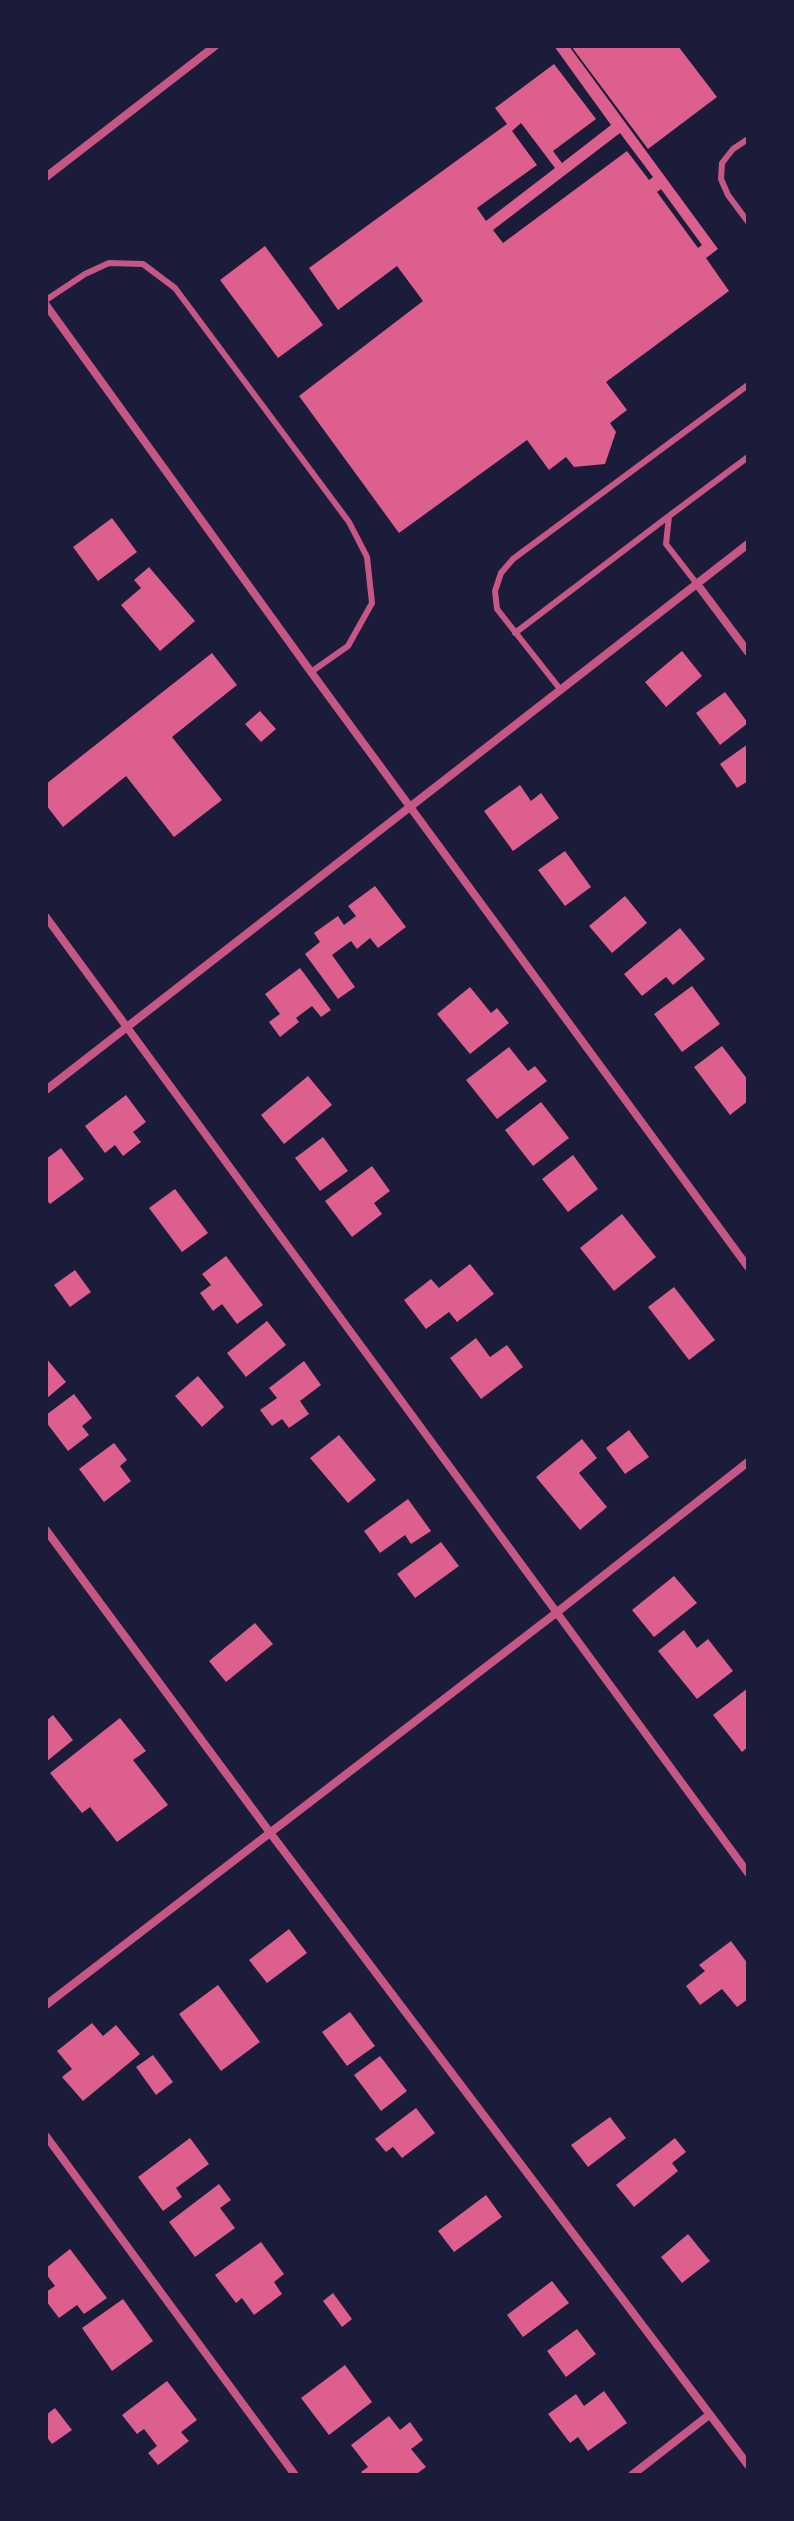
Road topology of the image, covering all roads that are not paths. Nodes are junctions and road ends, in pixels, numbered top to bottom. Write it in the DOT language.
graph roads {
  1 [pos="215,46"];
  2 [pos="748,139"];
  3 [pos="46,177"];
  4 [pos="748,222"];
  5 [pos="46,302"];
  6 [pos="748,385"];
  7 [pos="748,457"];
  8 [pos="669,516"];
  9 [pos="748,544"];
  10 [pos="697,584"];
  11 [pos="515,633"];
  12 [pos="748,652"];
  13 [pos="311,672"];
  14 [pos="560,689"];
  15 [pos="412,807"];
  16 [pos="46,917"];
  17 [pos="126,1027"];
  18 [pos="46,1090"];
  19 [pos="748,1267"];
  20 [pos="748,1462"];
  21 [pos="46,1530"];
  22 [pos="556,1613"];
  23 [pos="271,1834"];
  24 [pos="748,1873"];
  25 [pos="46,2005"];
  26 [pos="46,2136"];
  27 [pos="709,2415"];
  28 [pos="748,2465"];
  29 [pos="295,2475"];
  30 [pos="632,2475"];
  1 -- 3 [label="street"];
  2 -- 4 [label="lane"];
  5 -- 13 [label="street"];
  5 -- 13 [label="lane"];
  6 -- 11 [label="lane"];
  7 -- 8 [label="lane"];
  8 -- 10 [label="lane"];
  8 -- 11 [label="lane"];
  9 -- 10 [label="street"];
  10 -- 12 [label="street"];
  10 -- 14 [label="street"];
  11 -- 14 [label="lane"];
  13 -- 15 [label="street"];
  14 -- 15 [label="street"];
  15 -- 17 [label="street"];
  15 -- 19 [label="street"];
  16 -- 17 [label="street"];
  17 -- 18 [label="street"];
  17 -- 22 [label="street"];
  20 -- 22 [label="street"];
  21 -- 23 [label="street"];
  22 -- 23 [label="street"];
  22 -- 24 [label="street"];
  23 -- 25 [label="street"];
  23 -- 27 [label="street"];
  26 -- 29 [label="street"];
  27 -- 28 [label="street"];
  27 -- 30 [label="street"];
}
